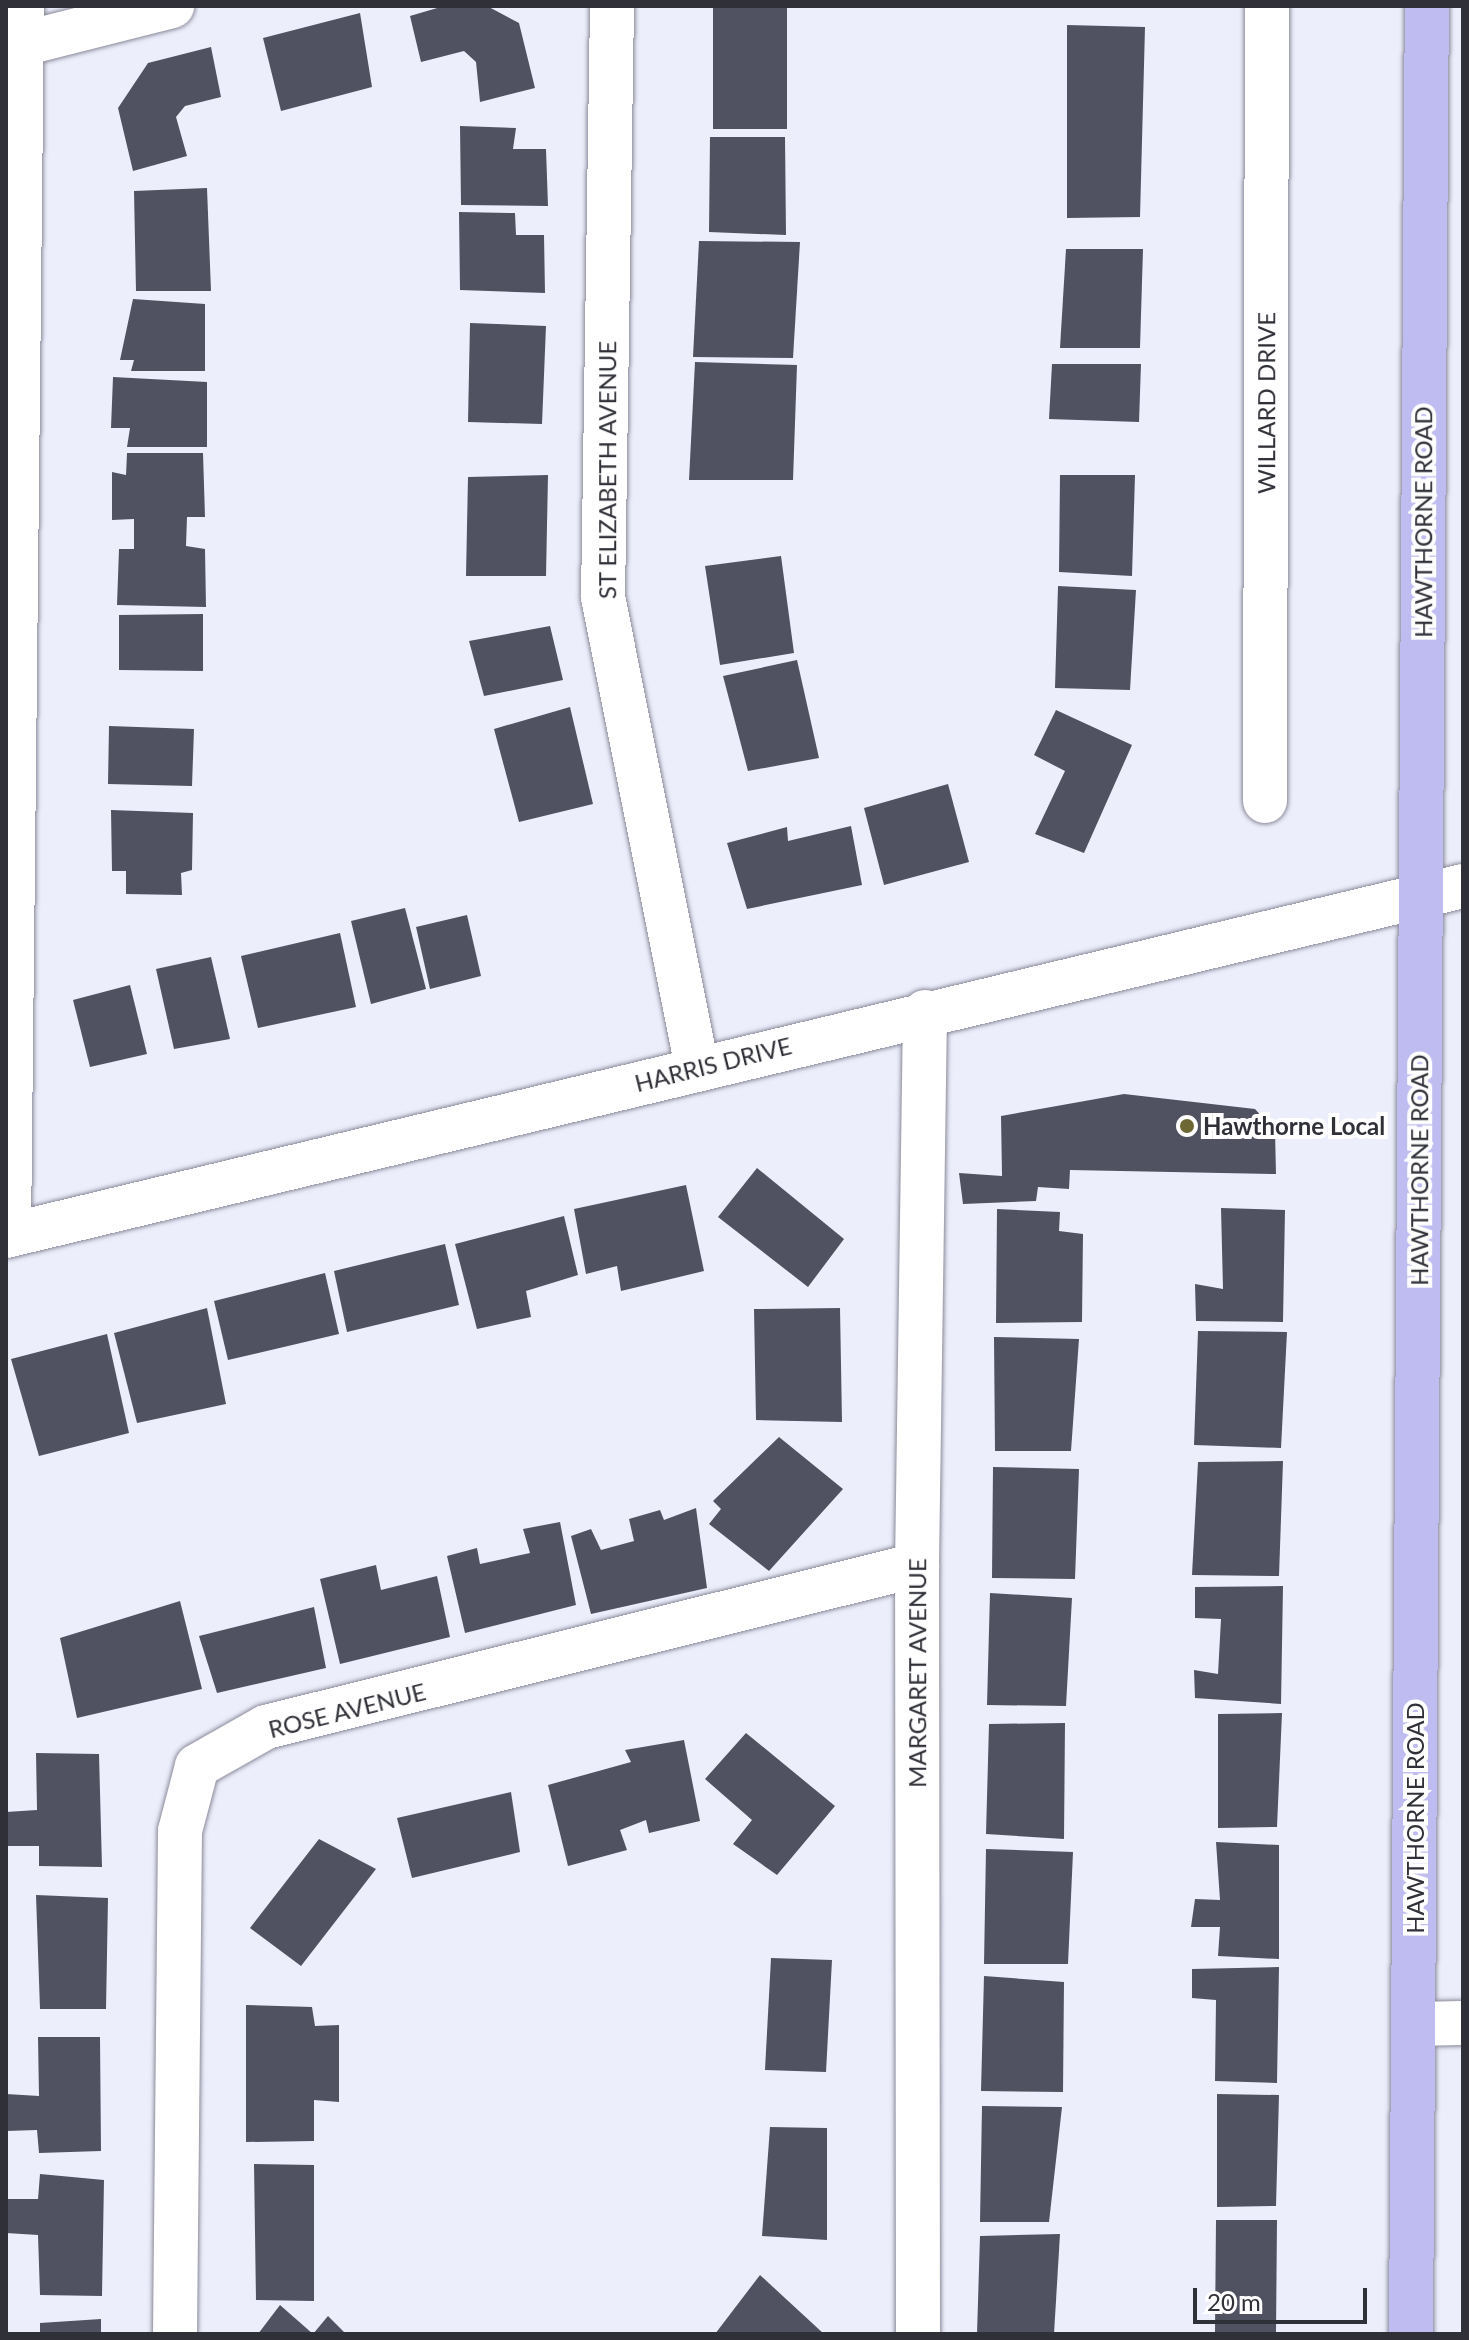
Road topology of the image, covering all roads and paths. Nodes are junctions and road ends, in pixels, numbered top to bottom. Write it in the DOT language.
graph roads {
  1 [pos="172,6"];
  2 [pos="612,6"];
  3 [pos="1267,6"];
  4 [pos="1427,6"];
  5 [pos="22,25"];
  6 [pos="12,390"];
  7 [pos="1265,801"];
  8 [pos="1463,886"];
  9 [pos="1420,893"];
  10 [pos="925,1012"];
  11 [pos="697,1068"];
  12 [pos="7,1236"];
  13 [pos="917,1565"];
  14 [pos="1463,2023"];
  15 [pos="1414,2024"];
  16 [pos="175,2334"];
  17 [pos="918,2334"];
  18 [pos="1411,2334"];
  1 -- 5 [label="street"];
  2 -- 11 [label="street, ST ELIZABETH AVENUE"];
  3 -- 7 [label="street, WILLARD DRIVE"];
  4 -- 9 [label="main road, HAWTHORNE ROAD"];
  5 -- 6 [label="street"];
  6 -- 12 [label="street"];
  8 -- 9 [label="street, HARRIS DRIVE"];
  9 -- 10 [label="street, HARRIS DRIVE"];
  9 -- 15 [label="main road, HAWTHORNE ROAD"];
  10 -- 11 [label="street, HARRIS DRIVE"];
  10 -- 13 [label="street, MARGARET AVENUE"];
  11 -- 12 [label="street, HARRIS DRIVE"];
  13 -- 16 [label="street, ROSE AVENUE"];
  13 -- 17 [label="street, MARGARET AVENUE"];
  14 -- 15 [label="street"];
  15 -- 18 [label="main road, HAWTHORNE ROAD"];
}
